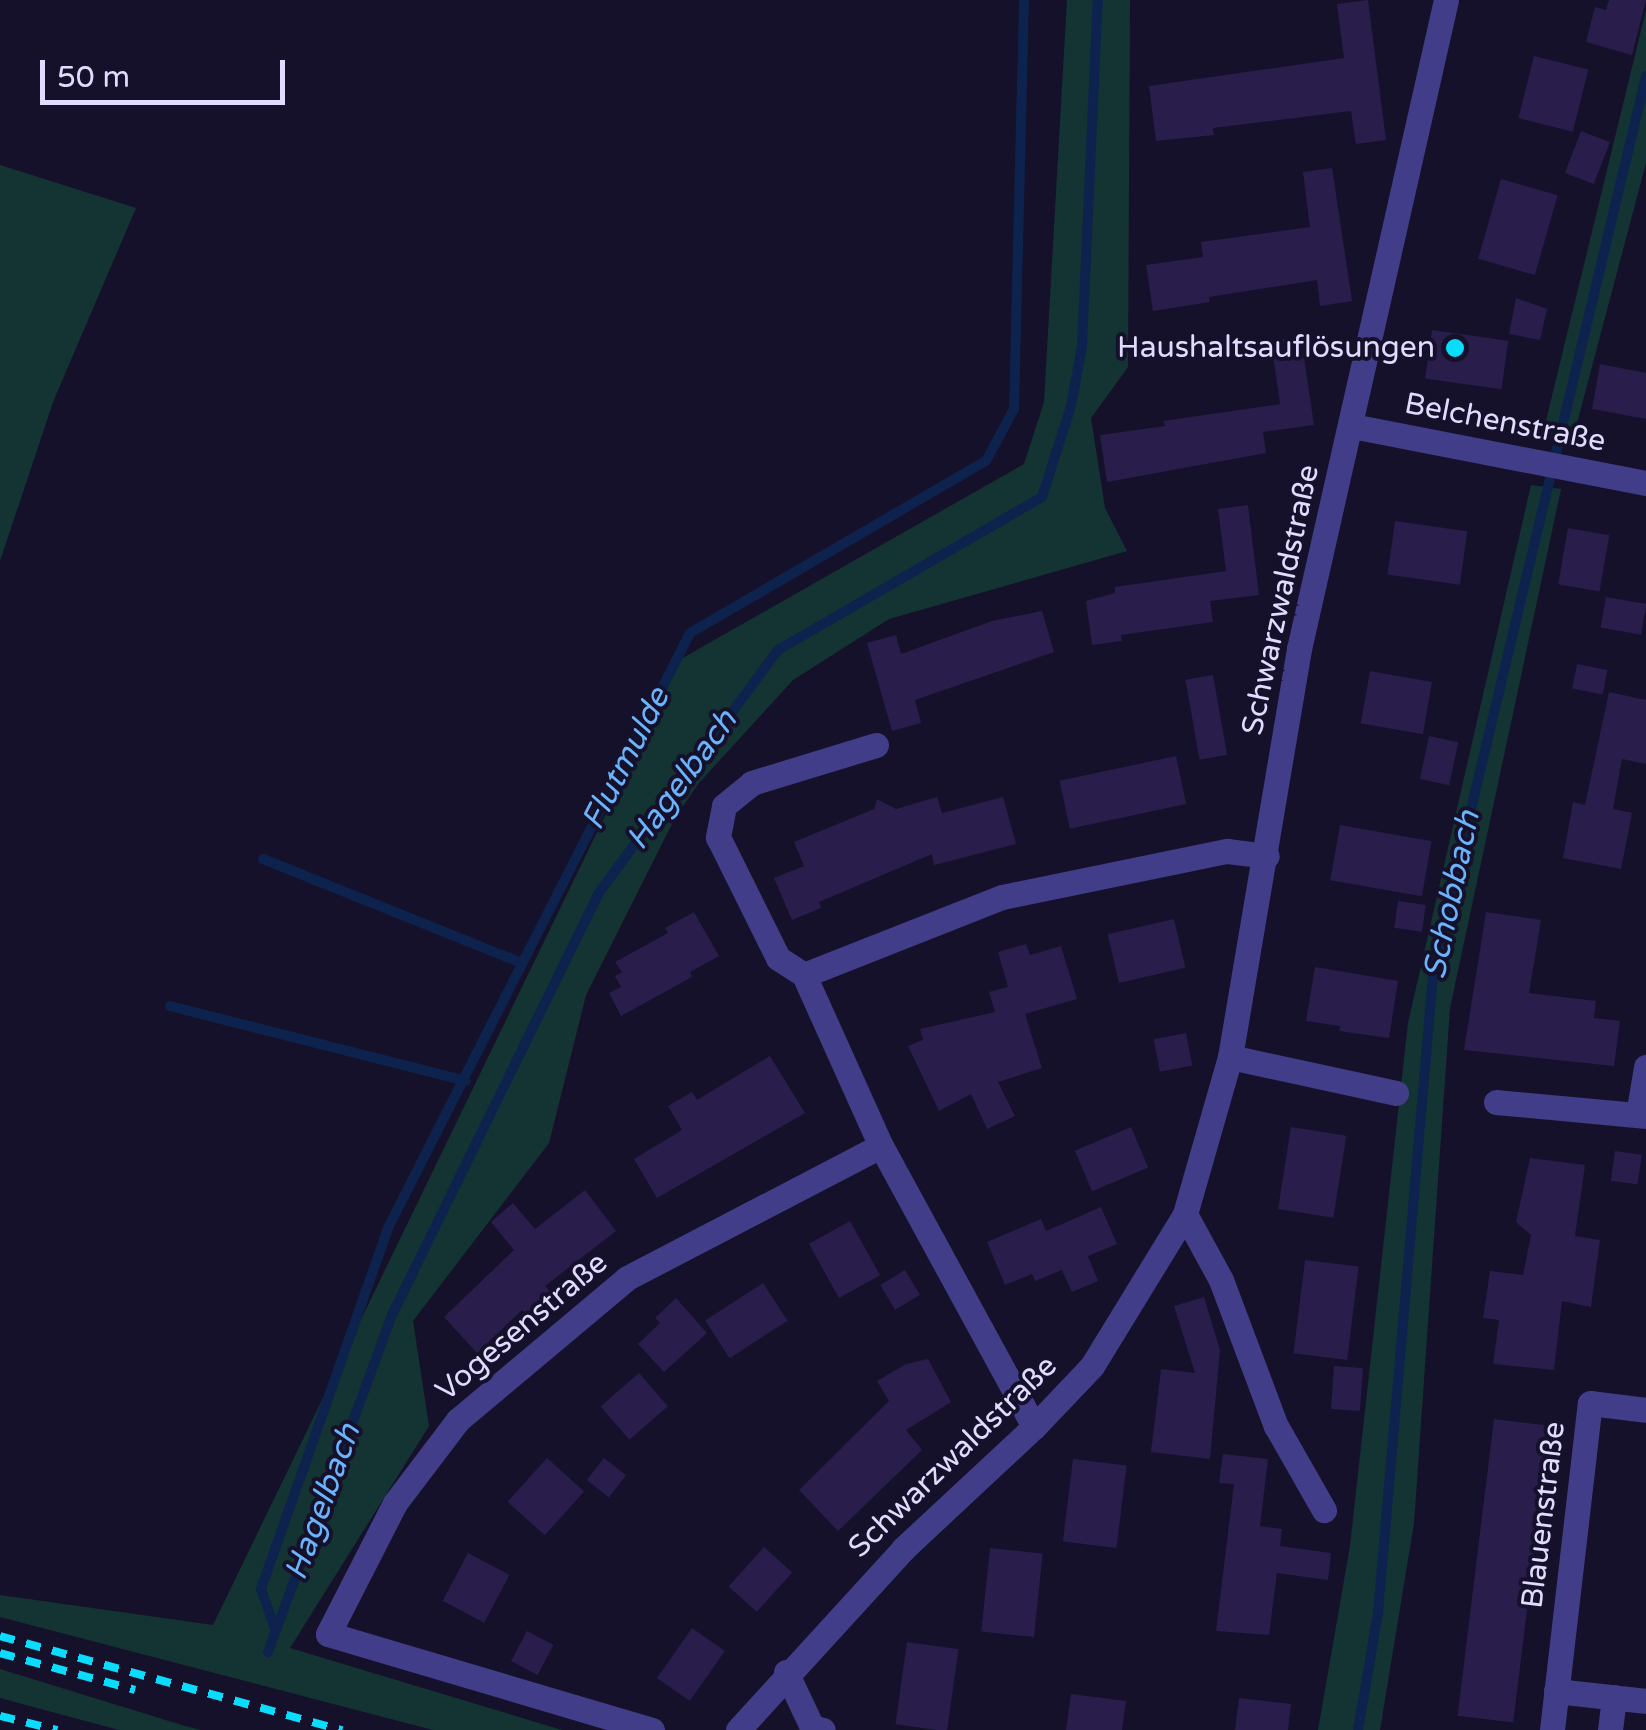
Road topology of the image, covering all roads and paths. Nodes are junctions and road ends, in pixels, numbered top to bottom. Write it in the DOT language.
graph roads {
  1 [pos="1446,0"];
  2 [pos="1352,426"];
  3 [pos="1646,484"];
  4 [pos="876,746"];
  5 [pos="1267,856"];
  6 [pos="804,975"];
  7 [pos="1230,1057"];
  8 [pos="1646,1067"];
  9 [pos="1396,1092"];
  10 [pos="1496,1102"];
  11 [pos="1642,1115"];
  12 [pos="881,1146"];
  13 [pos="1185,1214"];
  14 [pos="1646,1410"];
  15 [pos="1034,1427"];
  16 [pos="1324,1510"];
  17 [pos="786,1672"];
  18 [pos="1556,1690"];
  19 [pos="1614,1697"];
  20 [pos="1646,1700"];
  21 [pos="652,1730"];
  22 [pos="738,1730"];
  23 [pos="822,1730"];
  24 [pos="1552,1730"];
  25 [pos="1610,1730"];
  1 -- 2 [label="street, Schwarzwaldstraße"];
  2 -- 3 [label="street, Belchenstraße"];
  2 -- 5 [label="street, Schwarzwaldstraße"];
  4 -- 6 [label="street"];
  5 -- 6 [label="street"];
  5 -- 7 [label="street, Schwarzwaldstraße"];
  6 -- 12 [label="street"];
  7 -- 9 [label="street"];
  7 -- 13 [label="street, Schwarzwaldstraße"];
  8 -- 11 [label="street"];
  10 -- 11 [label="street"];
  12 -- 15 [label="street"];
  12 -- 21 [label="street, Vogesenstraße"];
  13 -- 15 [label="street, Schwarzwaldstraße"];
  13 -- 16 [label="street"];
  14 -- 18 [label="street, Blauenstraße"];
  15 -- 17 [label="street, Schwarzwaldstraße"];
  17 -- 22 [label="street"];
  17 -- 23 [label="street"];
  18 -- 19 [label="street"];
  18 -- 24 [label="street, Blauenstraße"];
  19 -- 20 [label="street"];
  19 -- 25 [label="street"];
}
